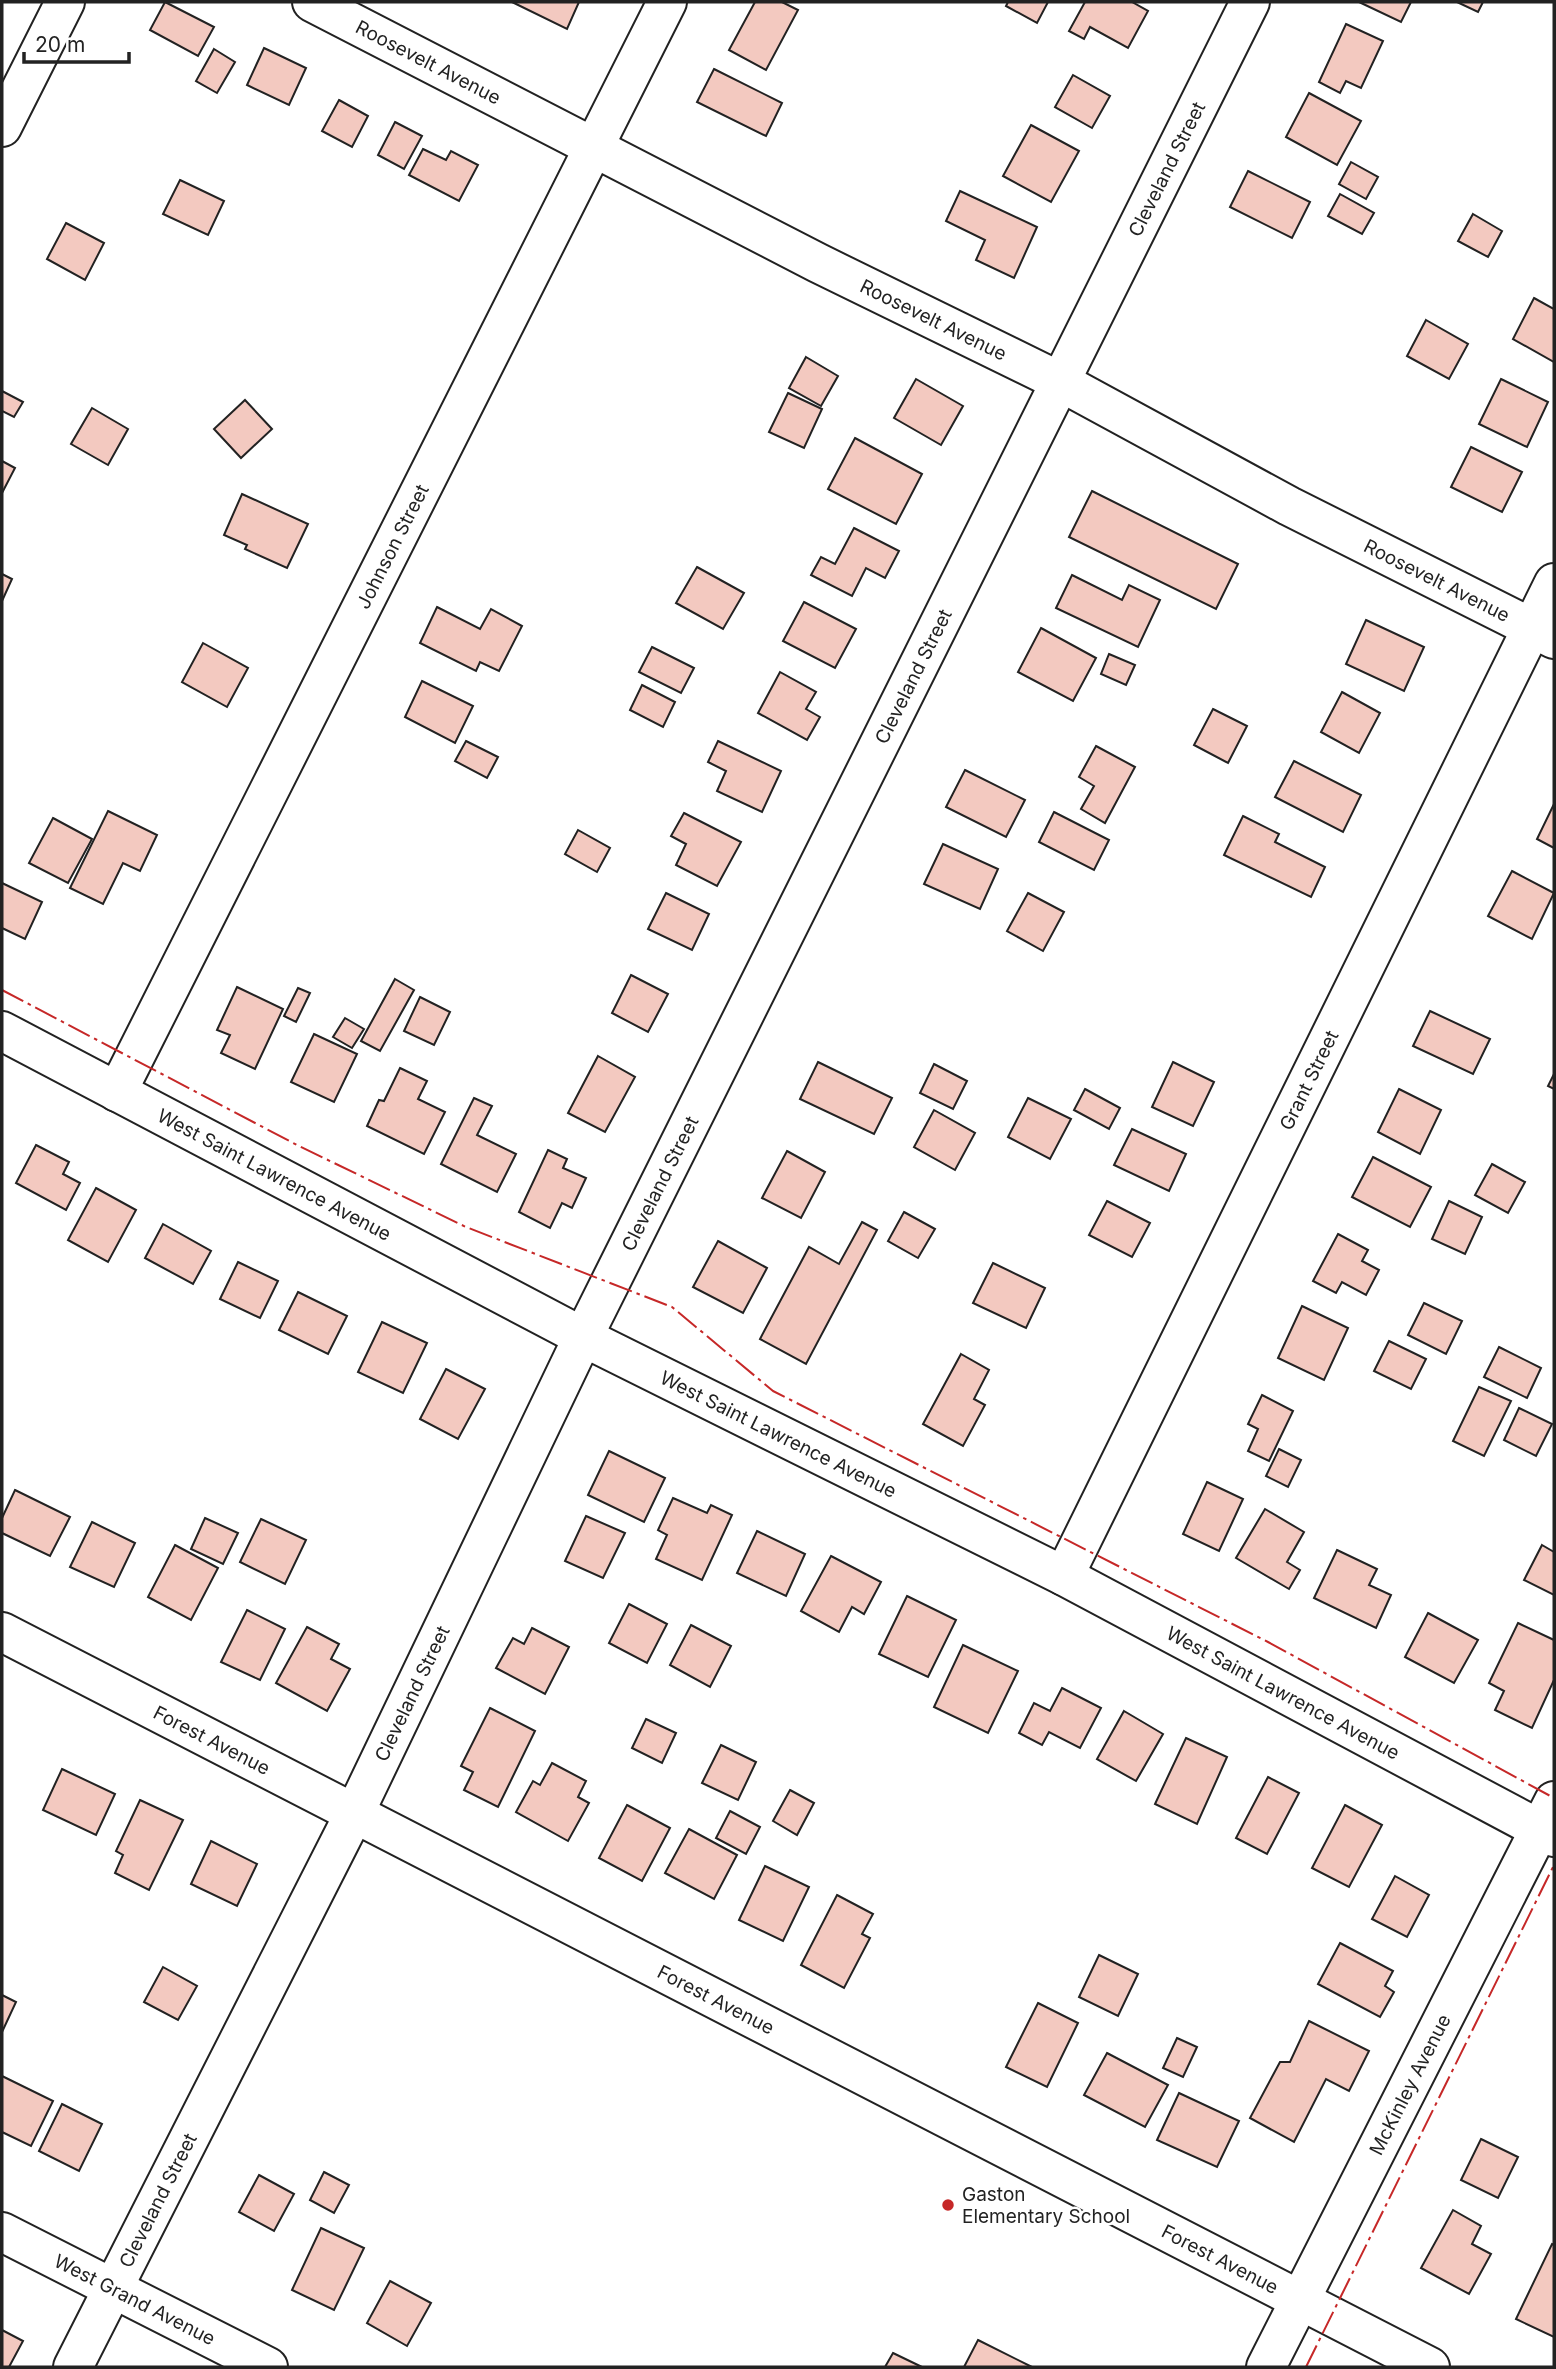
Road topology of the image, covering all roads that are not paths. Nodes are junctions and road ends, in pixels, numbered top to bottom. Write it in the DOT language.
graph roads {
  1 [pos="65,2"];
  2 [pos="312,2"];
  3 [pos="667,2"];
  4 [pos="1250,2"];
  5 [pos="2,127"];
  6 [pos="595,148"];
  7 [pos="1059,381"];
  8 [pos="1554,583"];
  9 [pos="1543,633"];
  10 [pos="2,1031"];
  11 [pos="117,1091"];
  12 [pos="583,1337"];
  13 [pos="1064,1576"];
  14 [pos="2,1632"];
  15 [pos="355,1812"];
  16 [pos="1549,1823"];
  17 [pos="2,2232"];
  18 [pos="112,2287"];
  19 [pos="1300,2300"];
  20 [pos="73,2367"];
  21 [pos="268,2367"];
  22 [pos="1266,2367"];
  23 [pos="1430,2367"];
  1 -- 5 [label="street"];
  2 -- 6 [label="street, Roosevelt Avenue"];
  3 -- 6 [label="street, Johnson Street"];
  4 -- 7 [label="street, Cleveland Street"];
  6 -- 7 [label="street, Roosevelt Avenue"];
  6 -- 11 [label="street, Johnson Street"];
  7 -- 9 [label="street, Roosevelt Avenue"];
  7 -- 12 [label="street, Cleveland Street"];
  8 -- 9 [label="street, Grant Street"];
  9 -- 13 [label="street, Grant Street"];
  10 -- 11 [label="street, West Saint Lawrence Avenue"];
  11 -- 12 [label="street, West Saint Lawrence Avenue"];
  12 -- 13 [label="street, West Saint Lawrence Avenue"];
  12 -- 15 [label="street, Cleveland Street"];
  13 -- 16 [label="street, West Saint Lawrence Avenue"];
  14 -- 15 [label="street, Forest Avenue"];
  15 -- 18 [label="street, Cleveland Street"];
  15 -- 19 [label="street, Forest Avenue"];
  16 -- 19 [label="street, McKinley Avenue"];
  17 -- 18 [label="street, West Grand Avenue"];
  18 -- 20 [label="street, Cleveland Street"];
  18 -- 21 [label="street, West Grand Avenue"];
  19 -- 22 [label="street, McKinley Avenue"];
  19 -- 23 [label="street, Forest Avenue"];
}
